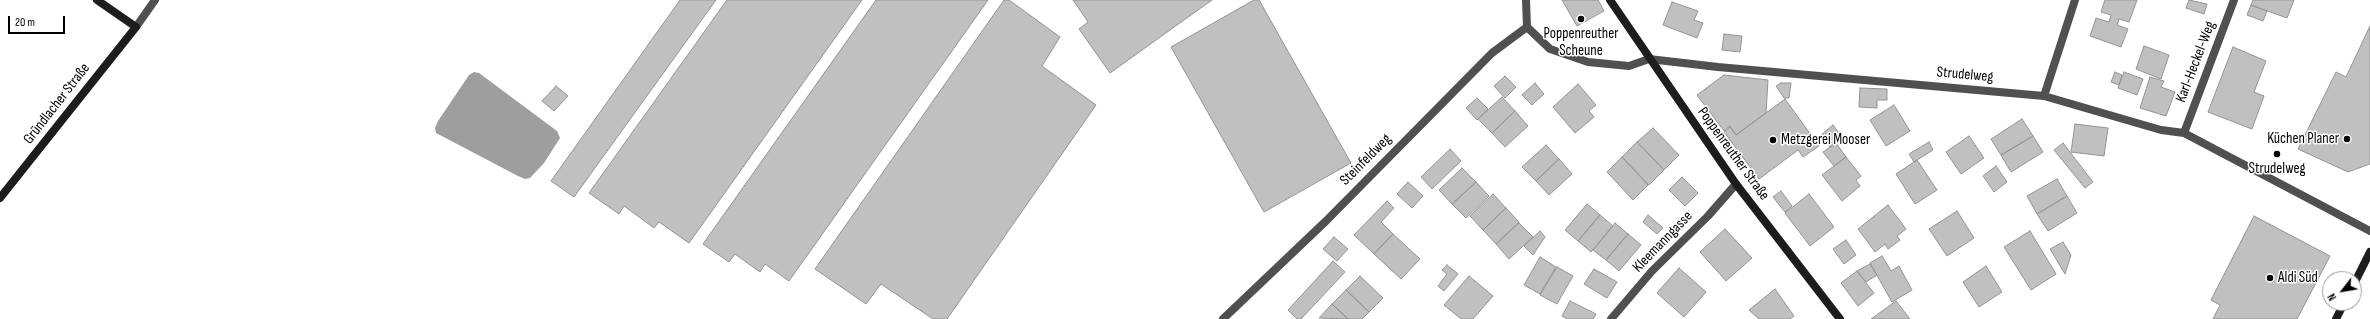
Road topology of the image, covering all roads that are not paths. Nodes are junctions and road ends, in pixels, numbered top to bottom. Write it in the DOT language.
graph roads {
  1 [pos="97,0"];
  2 [pos="155,0"];
  3 [pos="1526,0"];
  4 [pos="1610,0"];
  5 [pos="2075,0"];
  6 [pos="2234,0"];
  7 [pos="136,27"];
  8 [pos="1527,28"];
  9 [pos="1649,59"];
  10 [pos="2044,96"];
  11 [pos="2184,133"];
  12 [pos="1736,184"];
  13 [pos="0,198"];
  14 [pos="2370,231"];
  15 [pos="2370,252"];
  16 [pos="2360,271"];
  17 [pos="1226,318"];
  18 [pos="1611,319"];
  19 [pos="1840,319"];
  1 -- 7 [label="street"];
  2 -- 7 [label="street"];
  3 -- 8 [label="street"];
  4 -- 9 [label="street, Poppenreuther Straße"];
  5 -- 10 [label="street"];
  6 -- 11 [label="street, Karl-Heckel-Weg"];
  7 -- 13 [label="street, Gründlacher Straße"];
  8 -- 9 [label="street"];
  8 -- 17 [label="street, Steinfeldweg"];
  9 -- 10 [label="street, Strudelweg"];
  9 -- 12 [label="street, Poppenreuther Straße"];
  10 -- 11 [label="street, Strudelweg"];
  11 -- 14 [label="street, Strudelweg"];
  12 -- 18 [label="street, Kleemanngasse"];
  12 -- 19 [label="street, Poppenreuther Straße"];
  15 -- 16 [label="street"];
}
